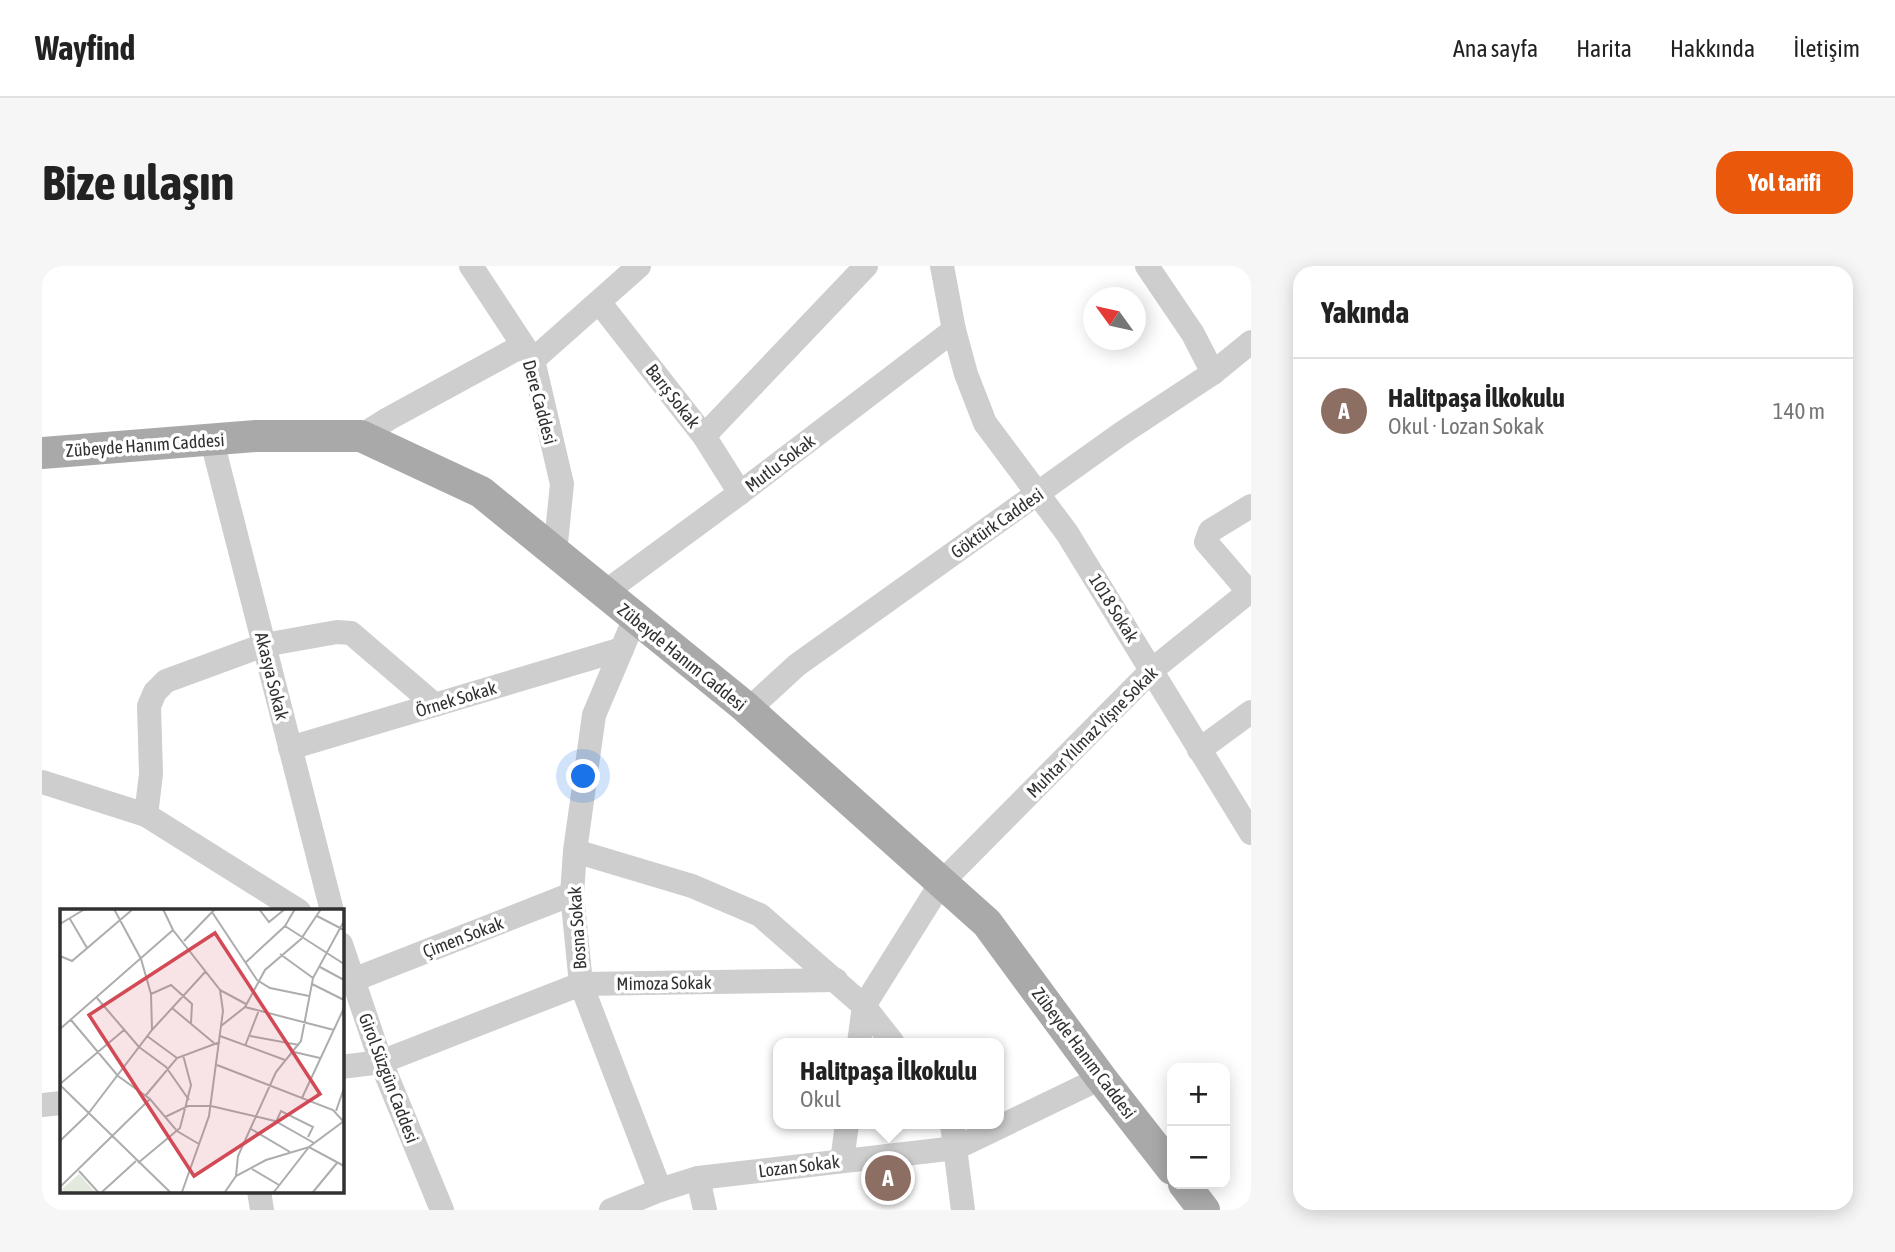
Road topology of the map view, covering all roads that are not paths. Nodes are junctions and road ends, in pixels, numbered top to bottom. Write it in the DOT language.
graph roads {
  1 [pos="471,266"];
  2 [pos="639,266"];
  3 [pos="866,266"];
  4 [pos="942,266"];
  5 [pos="1147,266"];
  6 [pos="599,302"];
  7 [pos="954,330"];
  8 [pos="1251,342"];
  9 [pos="528,353"];
  10 [pos="1213,373"];
  11 [pos="361,436"];
  12 [pos="704,436"];
  13 [pos="212,441"];
  14 [pos="42,453"];
  15 [pos="740,494"];
  16 [pos="1039,494"];
  17 [pos="1251,506"];
  18 [pos="555,553"];
  19 [pos="1250,591"];
  20 [pos="604,593"];
  21 [pos="635,618"];
  22 [pos="264,645"];
  23 [pos="622,649"];
  24 [pos="1152,670"];
  25 [pos="435,705"];
  26 [pos="748,710"];
  27 [pos="1251,712"];
  28 [pos="290,748"];
  29 [pos="1199,750"];
  30 [pos="42,782"];
  31 [pos="146,815"];
  32 [pos="1251,833"];
  33 [pos="575,851"];
  34 [pos="941,883"];
  35 [pos="572,894"];
  36 [pos="296,909"];
  37 [pos="331,909"];
  38 [pos="343,950"];
  39 [pos="353,980"];
  40 [pos="836,980"];
  41 [pos="581,984"];
  42 [pos="864,1006"];
  43 [pos="860,1038"];
  44 [pos="890,1038"];
  45 [pos="381,1062"];
  46 [pos="343,1067"];
  47 [pos="1101,1078"];
  48 [pos="60,1103"];
  49 [pos="42,1105"];
  50 [pos="1004,1125"];
  51 [pos="846,1129"];
  52 [pos="953,1129"];
  53 [pos="995,1129"];
  54 [pos="956,1148"];
  55 [pos="842,1161"];
  56 [pos="1167,1163"];
  57 [pos="698,1178"];
  58 [pos="1188,1189"];
  59 [pos="660,1190"];
  60 [pos="259,1192"];
  61 [pos="262,1210"];
  62 [pos="442,1210"];
  63 [pos="611,1210"];
  64 [pos="705,1210"];
  65 [pos="963,1210"];
  66 [pos="1204,1210"];
  1 -- 9 [label="street, Dere Caddesi"];
  2 -- 6 [label="street"];
  3 -- 12 [label="street"];
  4 -- 7 [label="street, 1018 Sokak"];
  5 -- 10 [label="street"];
  6 -- 9 [label="street"];
  6 -- 12 [label="street, Barış Sokak"];
  7 -- 15 [label="street, Mutlu Sokak"];
  7 -- 16 [label="street, 1018 Sokak"];
  8 -- 10 [label="street, Göktürk Caddesi"];
  9 -- 11 [label="street"];
  9 -- 18 [label="street, Dere Caddesi"];
  10 -- 16 [label="street, Göktürk Caddesi"];
  11 -- 13 [label="main road, Zübeyde Hanım Caddesi"];
  11 -- 18 [label="main road, Zübeyde Hanım Caddesi"];
  12 -- 15 [label="street, Barış Sokak"];
  13 -- 14 [label="main road, Zübeyde Hanım Caddesi"];
  13 -- 22 [label="street, Akasya Sokak"];
  15 -- 20 [label="street, Mutlu Sokak"];
  16 -- 24 [label="street, 1018 Sokak"];
  16 -- 26 [label="street, Göktürk Caddesi"];
  17 -- 19 [label="street"];
  18 -- 20 [label="main road, Zübeyde Hanım Caddesi"];
  19 -- 24 [label="street, Muhtar Yılmaz Vişne Sokak"];
  20 -- 21 [label="main road, Zübeyde Hanım Caddesi"];
  21 -- 23 [label="street, Bosna Sokak"];
  21 -- 26 [label="main road, Zübeyde Hanım Caddesi"];
  22 -- 25 [label="street"];
  22 -- 28 [label="street, Akasya Sokak"];
  22 -- 31 [label="street"];
  23 -- 25 [label="street, Örnek Sokak"];
  23 -- 33 [label="street, Bosna Sokak"];
  24 -- 29 [label="street, 1018 Sokak"];
  24 -- 34 [label="street, Muhtar Yılmaz Vişne Sokak"];
  25 -- 28 [label="street, Örnek Sokak"];
  26 -- 34 [label="main road, Zübeyde Hanım Caddesi"];
  27 -- 29 [label="street"];
  28 -- 37 [label="street, Akasya Sokak"];
  29 -- 32 [label="street, 1018 Sokak"];
  30 -- 31 [label="street"];
  31 -- 36 [label="street"];
  33 -- 35 [label="street, Bosna Sokak"];
  33 -- 40 [label="street"];
  34 -- 42 [label="street, Muhtar Yılmaz Vişne Sokak"];
  34 -- 47 [label="main road, Zübeyde Hanım Caddesi"];
  35 -- 39 [label="street, Çimen Sokak"];
  35 -- 41 [label="street, Bosna Sokak"];
  38 -- 39 [label="street, Girol Süzgün Caddesi"];
  39 -- 45 [label="street, Girol Süzgün Caddesi"];
  40 -- 41 [label="street, Mimoza Sokak"];
  40 -- 42 [label="street"];
  41 -- 45 [label="street, Mimoza Sokak"];
  41 -- 59 [label="street, Bosna Sokak"];
  42 -- 43 [label="street"];
  42 -- 44 [label="street"];
  45 -- 46 [label="street, Mimoza Sokak"];
  45 -- 62 [label="street, Girol Süzgün Caddesi"];
  47 -- 50 [label="street, Lozan Sokak"];
  47 -- 56 [label="main road, Zübeyde Hanım Caddesi"];
  48 -- 49 [label="street"];
  51 -- 55 [label="street"];
  52 -- 54 [label="street"];
  53 -- 54 [label="street, Lozan Sokak"];
  54 -- 55 [label="street, Lozan Sokak"];
  54 -- 65 [label="street"];
  55 -- 57 [label="street, Lozan Sokak"];
  57 -- 59 [label="street, Lozan Sokak"];
  57 -- 64 [label="street"];
  58 -- 66 [label="main road"];
  59 -- 63 [label="street, Lozan Sokak"];
  60 -- 61 [label="street"];
}
